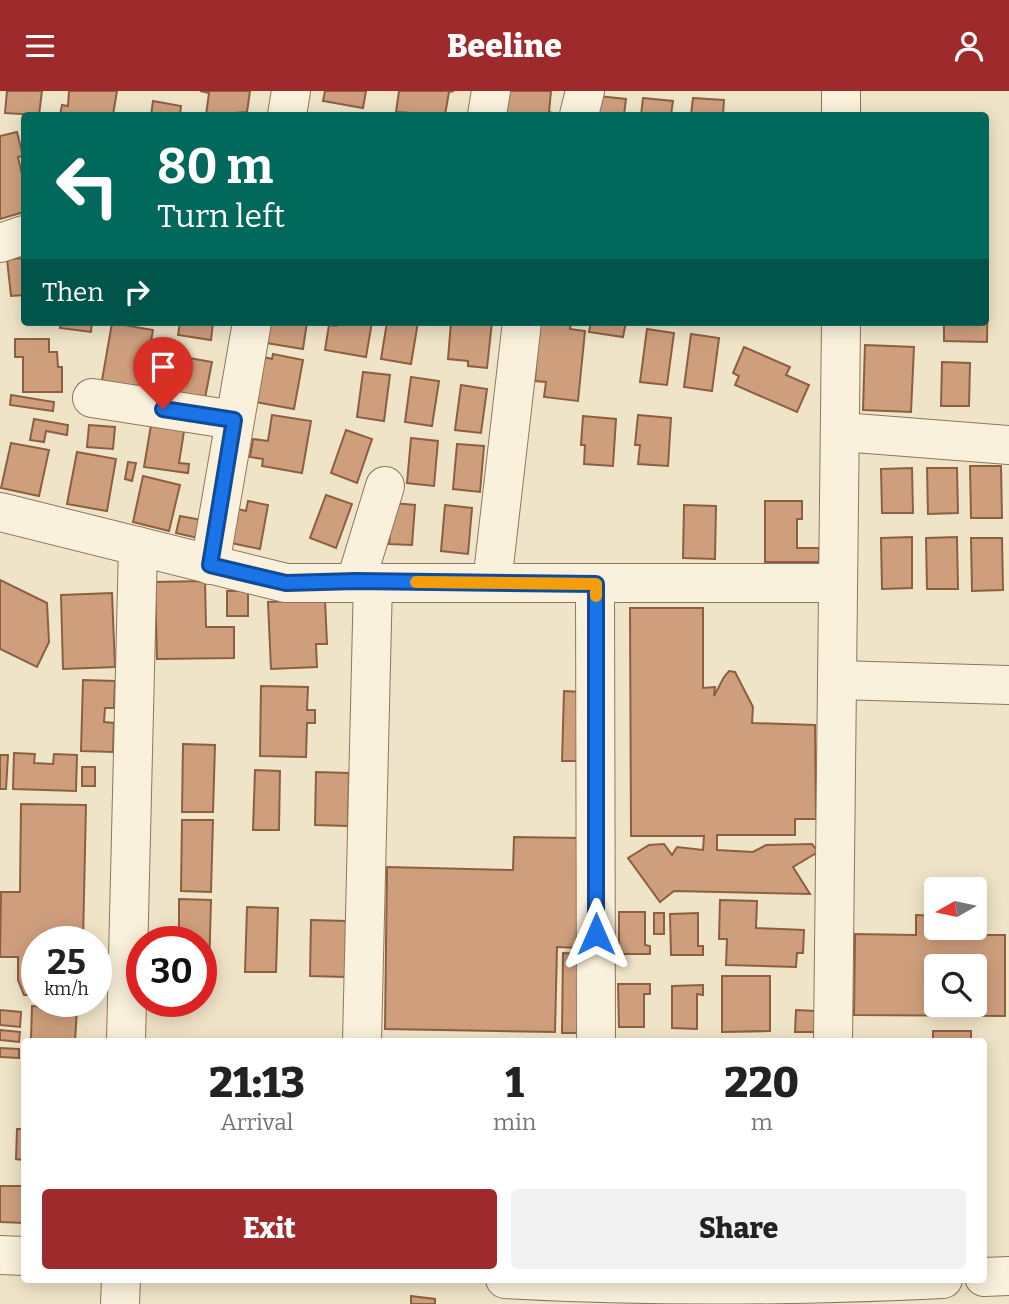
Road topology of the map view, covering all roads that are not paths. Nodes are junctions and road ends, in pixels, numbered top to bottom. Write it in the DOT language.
graph roads {
  1 [pos="291,91"];
  2 [pos="491,91"];
  3 [pos="585,91"];
  4 [pos="841,91"];
  5 [pos="288,112"];
  6 [pos="488,112"];
  7 [pos="580,112"];
  8 [pos="841,112"];
  9 [pos="21,236"];
  10 [pos="0,243"];
  11 [pos="251,326"];
  12 [pos="522,326"];
  13 [pos="834,326"];
  14 [pos="92,398"];
  15 [pos="234,420"];
  16 [pos="842,432"];
  17 [pos="1009,445"];
  18 [pos="385,486"];
  19 [pos="0,512"];
  20 [pos="138,546"];
  21 [pos="210,565"];
  22 [pos="365,581"];
  23 [pos="492,583"];
  24 [pos="838,583"];
  25 [pos="596,584"];
  26 [pos="837,680"];
  27 [pos="1009,685"];
  28 [pos="127,1038"];
  29 [pos="362,1038"];
  30 [pos="596,1038"];
  31 [pos="833,1038"];
  32 [pos="0,1255"];
  33 [pos="21,1256"];
  34 [pos="1009,1276"];
  35 [pos="987,1277"];
  36 [pos="121,1283"];
  37 [pos="121,1304"];
  1 -- 5 [label="street"];
  2 -- 6 [label="street"];
  3 -- 7 [label="street"];
  4 -- 8 [label="street"];
  9 -- 10 [label="street"];
  11 -- 15 [label="street"];
  12 -- 23 [label="street"];
  13 -- 16 [label="street"];
  14 -- 15 [label="street"];
  15 -- 21 [label="street"];
  16 -- 17 [label="street"];
  16 -- 24 [label="street"];
  18 -- 22 [label="street"];
  19 -- 20 [label="street"];
  20 -- 21 [label="street"];
  20 -- 28 [label="street"];
  21 -- 22 [label="street"];
  22 -- 23 [label="street"];
  22 -- 29 [label="street"];
  23 -- 25 [label="street"];
  24 -- 25 [label="street"];
  24 -- 26 [label="street"];
  25 -- 30 [label="street"];
  26 -- 27 [label="street"];
  26 -- 31 [label="street"];
  32 -- 33 [label="street"];
  34 -- 35 [label="street"];
  36 -- 37 [label="street"];
}
